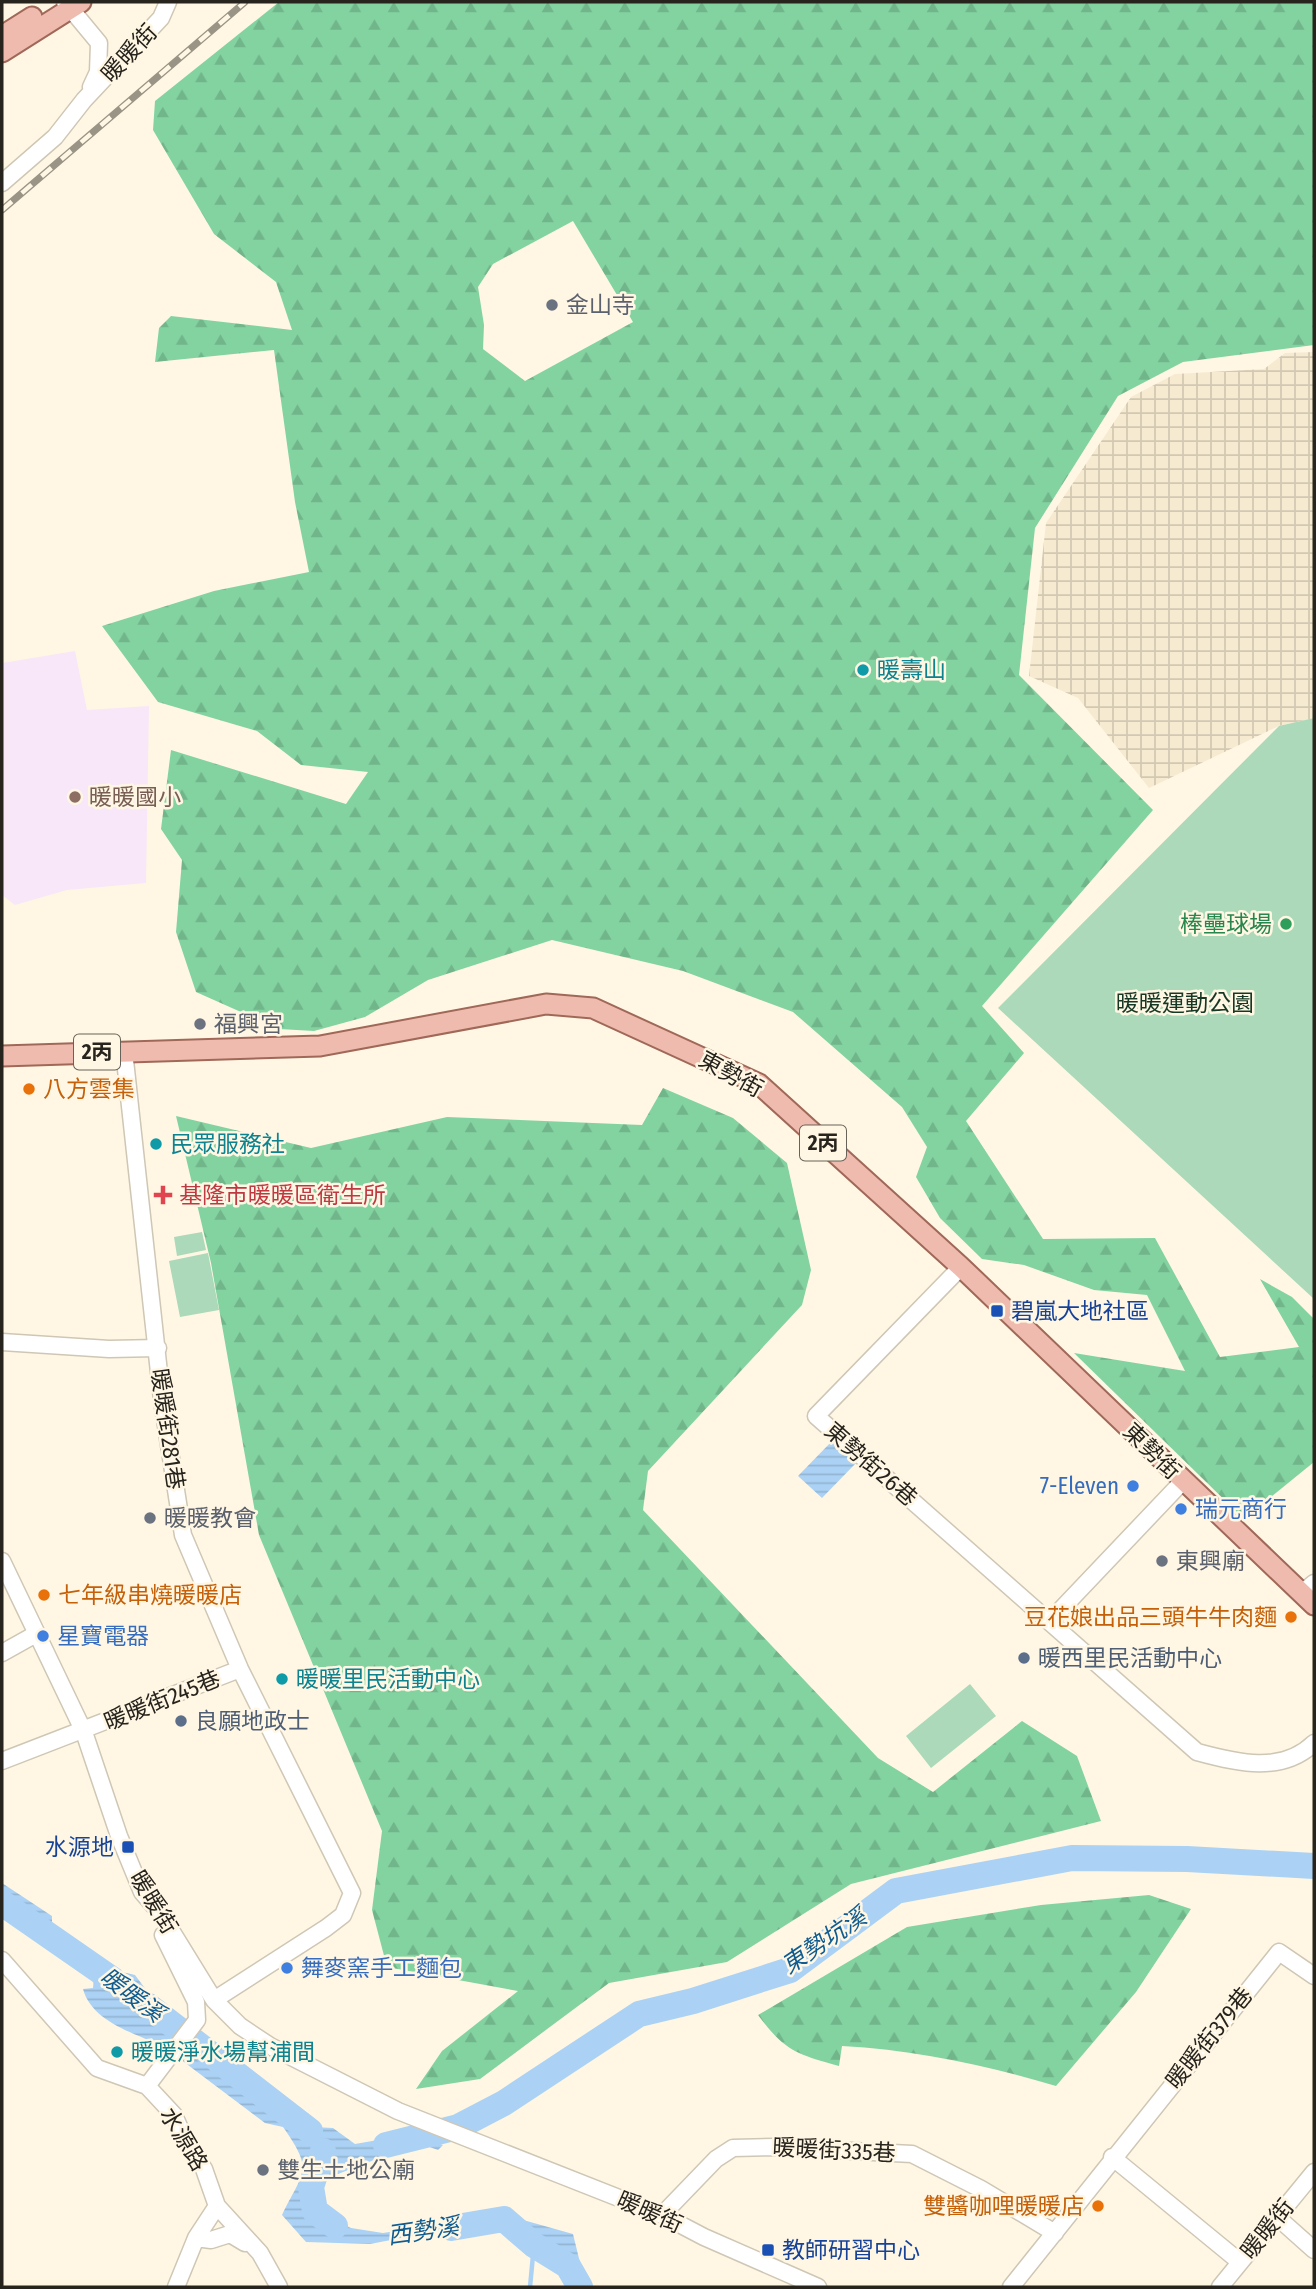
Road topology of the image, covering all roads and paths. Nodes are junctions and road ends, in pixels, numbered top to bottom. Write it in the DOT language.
graph roads {
  1 [pos="168,2"];
  2 [pos="68,4"];
  3 [pos="2,36"];
  4 [pos="2,52"];
  5 [pos="84,100"];
  6 [pos="2,183"];
  7 [pos="124,1051"];
  8 [pos="2,1056"];
  9 [pos="961,1267"];
  10 [pos="2,1342"];
  11 [pos="158,1348"];
  12 [pos="1183,1481"];
  13 [pos="2,1562"];
  14 [pos="1310,1594"];
  15 [pos="1049,1621"];
  16 [pos="36,1634"];
  17 [pos="2,1653"];
  18 [pos="240,1669"];
  19 [pos="84,1731"];
  20 [pos="1314,1743"];
  21 [pos="2,1761"];
  22 [pos="142,1892"];
  23 [pos="2,1960"];
  24 [pos="1314,1976"];
  25 [pos="214,2000"];
  26 [pos="147,2086"];
  27 [pos="1112,2157"];
  28 [pos="1314,2172"];
  29 [pos="217,2206"];
  30 [pos="662,2215"];
  31 [pos="1277,2217"];
  32 [pos="1055,2234"];
  33 [pos="196,2238"];
  34 [pos="1314,2250"];
  35 [pos="260,2253"];
  36 [pos="1240,2262"];
  37 [pos="176,2287"];
  38 [pos="279,2287"];
  39 [pos="818,2287"];
  40 [pos="1011,2287"];
  41 [pos="1220,2287"];
  1 -- 5 [label="street, 暖暖街"];
  2 -- 3 [label="main road"];
  2 -- 4 [label="main road"];
  2 -- 5 [label="street, 暖暖街"];
  5 -- 6 [label="street, 暖暖街"];
  7 -- 8 [label="main road, 東勢街 / 2丙"];
  7 -- 9 [label="main road, 東勢街 / 2丙"];
  7 -- 11 [label="street, 暖暖街281巷"];
  9 -- 12 [label="main road, 東勢街 / 2丙"];
  9 -- 15 [label="street, 東勢街26巷"];
  10 -- 11 [label="street"];
  11 -- 18 [label="street, 暖暖街281巷"];
  12 -- 14 [label="main road, 東勢街 / 2丙"];
  12 -- 15 [label="street"];
  13 -- 16 [label="street, 暖暖街"];
  15 -- 20 [label="street, 東勢街26巷"];
  16 -- 17 [label="street"];
  16 -- 19 [label="street, 暖暖街"];
  18 -- 19 [label="street, 暖暖街245巷"];
  18 -- 25 [label="street, 暖暖街281巷"];
  19 -- 21 [label="street, 暖暖街245巷"];
  19 -- 22 [label="street, 暖暖街"];
  22 -- 25 [label="street, 暖暖街"];
  22 -- 26 [label="street"];
  23 -- 26 [label="street, 水源路"];
  24 -- 27 [label="street, 暖暖街379巷"];
  25 -- 30 [label="street, 暖暖街"];
  26 -- 29 [label="street, 水源路"];
  27 -- 32 [label="street, 暖暖街379巷"];
  27 -- 36 [label="street"];
  28 -- 31 [label="street, 暖暖街"];
  29 -- 33 [label="street"];
  29 -- 35 [label="street, 水源路"];
  30 -- 32 [label="street, 暖暖街335巷"];
  30 -- 39 [label="street, 暖暖街"];
  31 -- 34 [label="street"];
  31 -- 36 [label="street, 暖暖街"];
  32 -- 40 [label="street, 暖暖街379巷"];
  33 -- 35 [label="street"];
  33 -- 37 [label="street"];
  35 -- 38 [label="street, 水源路"];
  36 -- 41 [label="street, 暖暖街"];
}
